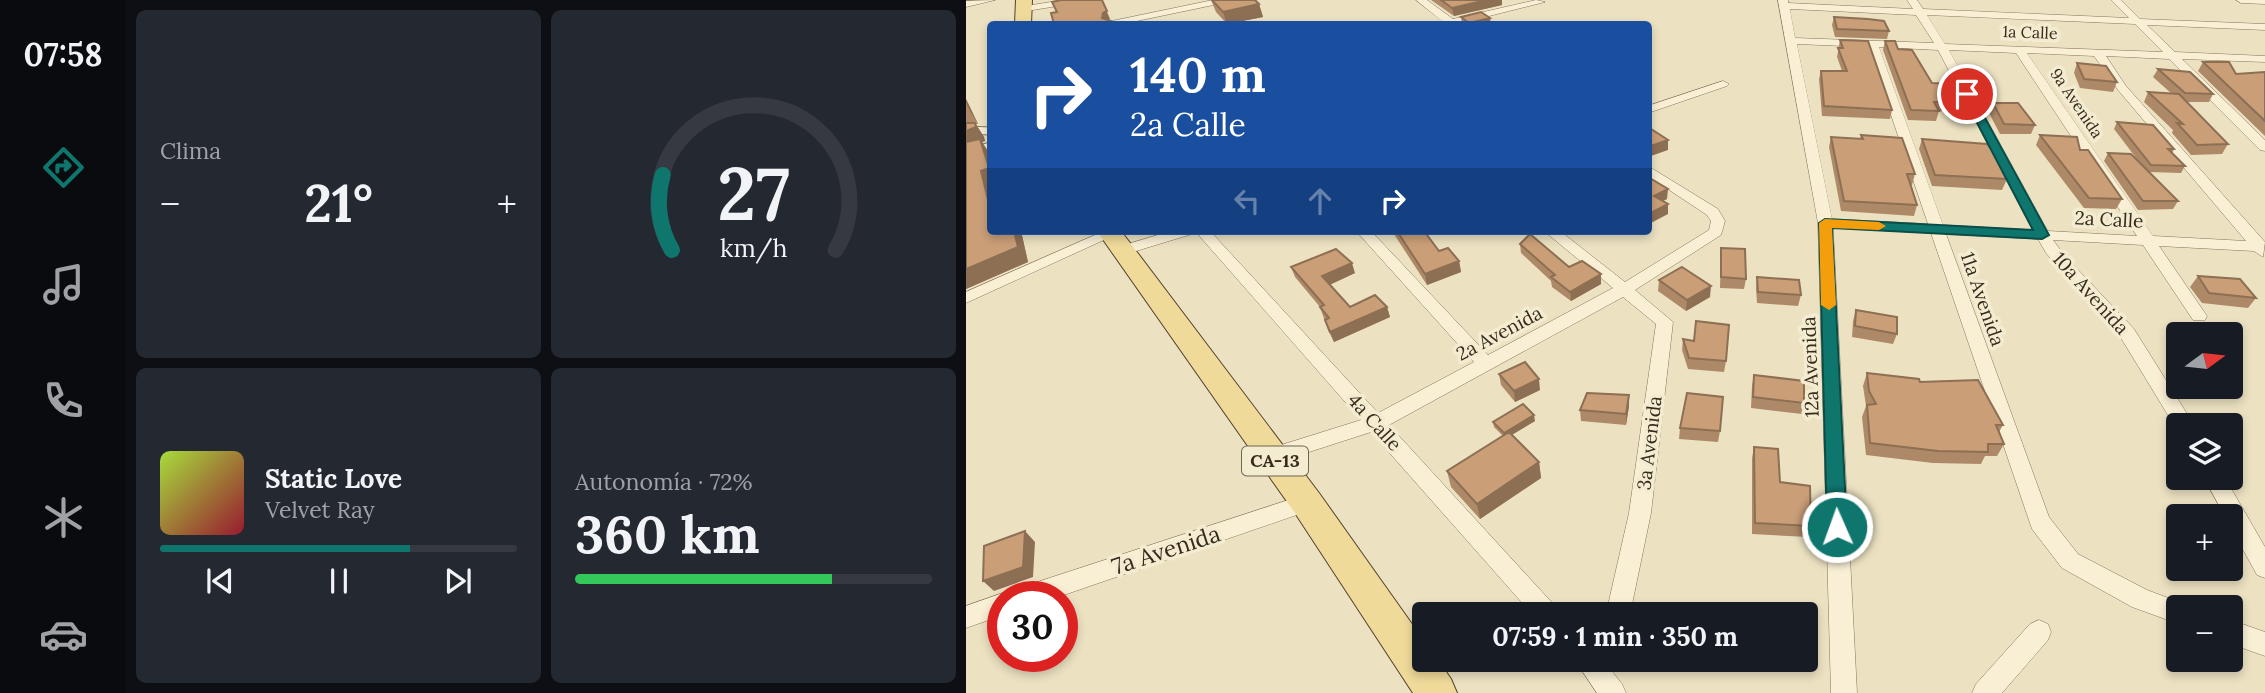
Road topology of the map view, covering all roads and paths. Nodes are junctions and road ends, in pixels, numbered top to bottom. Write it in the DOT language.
graph roads {
  1 [pos="990,0"];
  2 [pos="1079,0"];
  3 [pos="1225,0"];
  4 [pos="1421,0"];
  5 [pos="1912,0"];
  6 [pos="2116,0"];
  7 [pos="2241,0"];
  8 [pos="2265,1"];
  9 [pos="1540,2"];
  10 [pos="1784,3"];
  11 [pos="966,4"];
  12 [pos="1023,11"];
  13 [pos="1920,11"];
  14 [pos="2138,20"];
  15 [pos="1124,21"];
  16 [pos="1445,21"];
  17 [pos="1461,21"];
  18 [pos="2265,27"];
  19 [pos="1793,41"];
  20 [pos="1871,43"];
  21 [pos="1942,47"];
  22 [pos="2019,49"];
  23 [pos="2098,52"];
  24 [pos="2174,55"];
  25 [pos="2252,59"];
  26 [pos="2265,59"];
  27 [pos="2265,70"];
  28 [pos="1723,84"];
  29 [pos="1652,109"];
  30 [pos="966,130"];
  31 [pos="987,131"];
  32 [pos="2265,146"];
  33 [pos="987,147"];
  34 [pos="966,153"];
  35 [pos="1652,173"];
  36 [pos="1825,223"];
  37 [pos="1936,229"];
  38 [pos="1145,235"];
  39 [pos="1206,235"];
  40 [pos="1367,235"];
  41 [pos="1556,235"];
  42 [pos="2042,235"];
  43 [pos="1114,238"];
  44 [pos="2150,241"];
  45 [pos="2263,250"];
  46 [pos="1624,289"];
  47 [pos="966,298"];
  48 [pos="2199,316"];
  49 [pos="1486,364"];
  50 [pos="2177,413"];
  51 [pos="1376,423"];
  52 [pos="1272,456"];
  53 [pos="2221,490"];
  54 [pos="1307,503"];
  55 [pos="2265,568"];
  56 [pos="1073,581"];
  57 [pos="1536,602"];
  58 [pos="1621,602"];
  59 [pos="2166,608"];
  60 [pos="987,610"];
  61 [pos="966,617"];
  62 [pos="2039,632"];
  63 [pos="2243,636"];
  64 [pos="2265,644"];
  65 [pos="1437,693"];
  66 [pos="1844,693"];
  67 [pos="1985,693"];
  1 -- 11 [label="street"];
  2 -- 12 [label="lane"];
  3 -- 15 [label="lane"];
  4 -- 16 [label="street"];
  5 -- 13 [label="street, 10a Avenida"];
  6 -- 14 [label="street"];
  7 -- 8 [label="street"];
  9 -- 17 [label="street"];
  10 -- 13 [label="street"];
  10 -- 19 [label="street, 12a Avenida"];
  13 -- 14 [label="street"];
  13 -- 21 [label="street, 10a Avenida"];
  14 -- 18 [label="street"];
  14 -- 24 [label="street"];
  19 -- 20 [label="street, 1a Calle"];
  19 -- 36 [label="street, 12a Avenida"];
  20 -- 21 [label="street, 1a Calle"];
  20 -- 37 [label="street, 11a Avenida"];
  21 -- 22 [label="street, 1a Calle"];
  21 -- 42 [label="street, 10a Avenida"];
  22 -- 23 [label="street, 1a Calle"];
  22 -- 44 [label="street, 9a Avenida"];
  23 -- 24 [label="street, 1a Calle"];
  23 -- 45 [label="street"];
  24 -- 25 [label="street, 1a Calle"];
  24 -- 32 [label="street"];
  25 -- 26 [label="street, 1a Calle"];
  25 -- 27 [label="street"];
  28 -- 29 [label="street"];
  30 -- 31 [label="lane"];
  33 -- 34 [label="lane"];
  35 -- 46 [label="street, 2a Avenida"];
  36 -- 37 [label="street, 2a Calle"];
  36 -- 66 [label="street, 12a Avenida"];
  37 -- 42 [label="street, 2a Calle"];
  37 -- 59 [label="street, 11a Avenida"];
  38 -- 43 [label="street"];
  39 -- 51 [label="street, 4a Calle"];
  40 -- 49 [label="street"];
  41 -- 46 [label="street"];
  42 -- 44 [label="street, 2a Calle"];
  42 -- 50 [label="street, 10a Avenida"];
  43 -- 47 [label="street"];
  43 -- 52 [label="main road, CA-13"];
  44 -- 45 [label="street, 2a Calle"];
  44 -- 48 [label="street, 9a Avenida"];
  46 -- 49 [label="street, 2a Avenida"];
  46 -- 58 [label="street, 3a Avenida"];
  49 -- 51 [label="street, 2a Avenida"];
  51 -- 52 [label="street, 2a Avenida"];
  51 -- 57 [label="street, 4a Calle"];
  52 -- 54 [label="main road, CA-13"];
  53 -- 55 [label="street"];
  54 -- 56 [label="street, 7a Avenida"];
  54 -- 65 [label="main road, CA-13"];
  60 -- 61 [label="street"];
  62 -- 67 [label="street"];
  63 -- 64 [label="street"];
}
